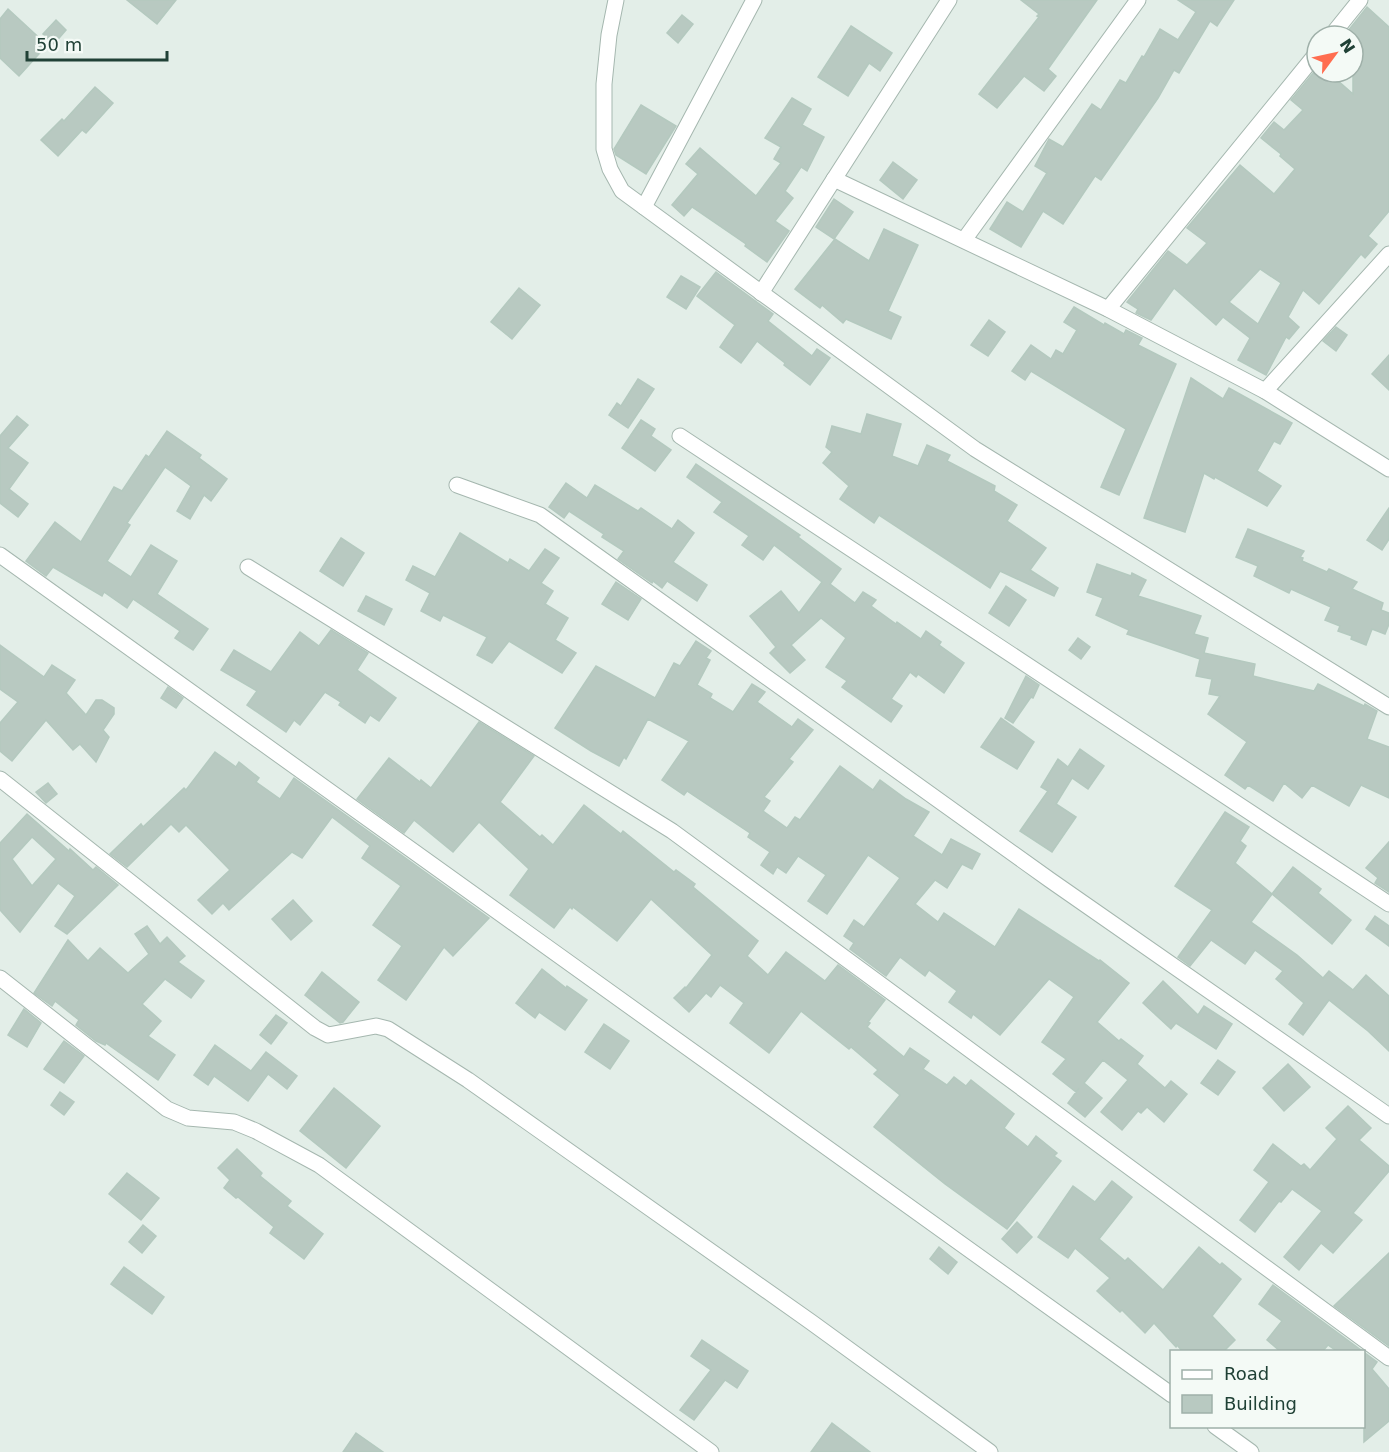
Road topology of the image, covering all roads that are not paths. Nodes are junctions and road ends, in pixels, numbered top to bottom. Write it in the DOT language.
graph roads {
  1 [pos="615,0"];
  2 [pos="754,0"];
  3 [pos="949,0"];
  4 [pos="1138,0"];
  5 [pos="1360,0"];
  6 [pos="1341,24"];
  7 [pos="1305,68"];
  8 [pos="834,178"];
  9 [pos="644,207"];
  10 [pos="964,240"];
  11 [pos="1389,254"];
  12 [pos="760,292"];
  13 [pos="1108,309"];
  14 [pos="1265,391"];
  15 [pos="680,436"];
  16 [pos="1389,470"];
  17 [pos="457,485"];
  18 [pos="0,555"];
  19 [pos="248,567"];
  20 [pos="1389,707"];
  21 [pos="0,779"];
  22 [pos="1389,904"];
  23 [pos="0,978"];
  24 [pos="1389,1116"];
  25 [pos="1389,1358"];
  26 [pos="1170,1394"];
  27 [pos="1218,1428"];
  28 [pos="711,1452"];
  29 [pos="990,1452"];
  30 [pos="1251,1452"];
  1 -- 9 [label="street"];
  2 -- 9 [label="street"];
  3 -- 8 [label="street"];
  4 -- 10 [label="street"];
  5 -- 6 [label="street"];
  7 -- 13 [label="street"];
  8 -- 10 [label="street"];
  8 -- 12 [label="street"];
  9 -- 12 [label="street"];
  10 -- 13 [label="street"];
  11 -- 14 [label="street"];
  12 -- 20 [label="street"];
  13 -- 14 [label="street"];
  14 -- 16 [label="street"];
  15 -- 22 [label="street"];
  17 -- 24 [label="street"];
  18 -- 26 [label="street"];
  19 -- 25 [label="street"];
  21 -- 29 [label="street"];
  23 -- 28 [label="street"];
  27 -- 30 [label="street"];
}
